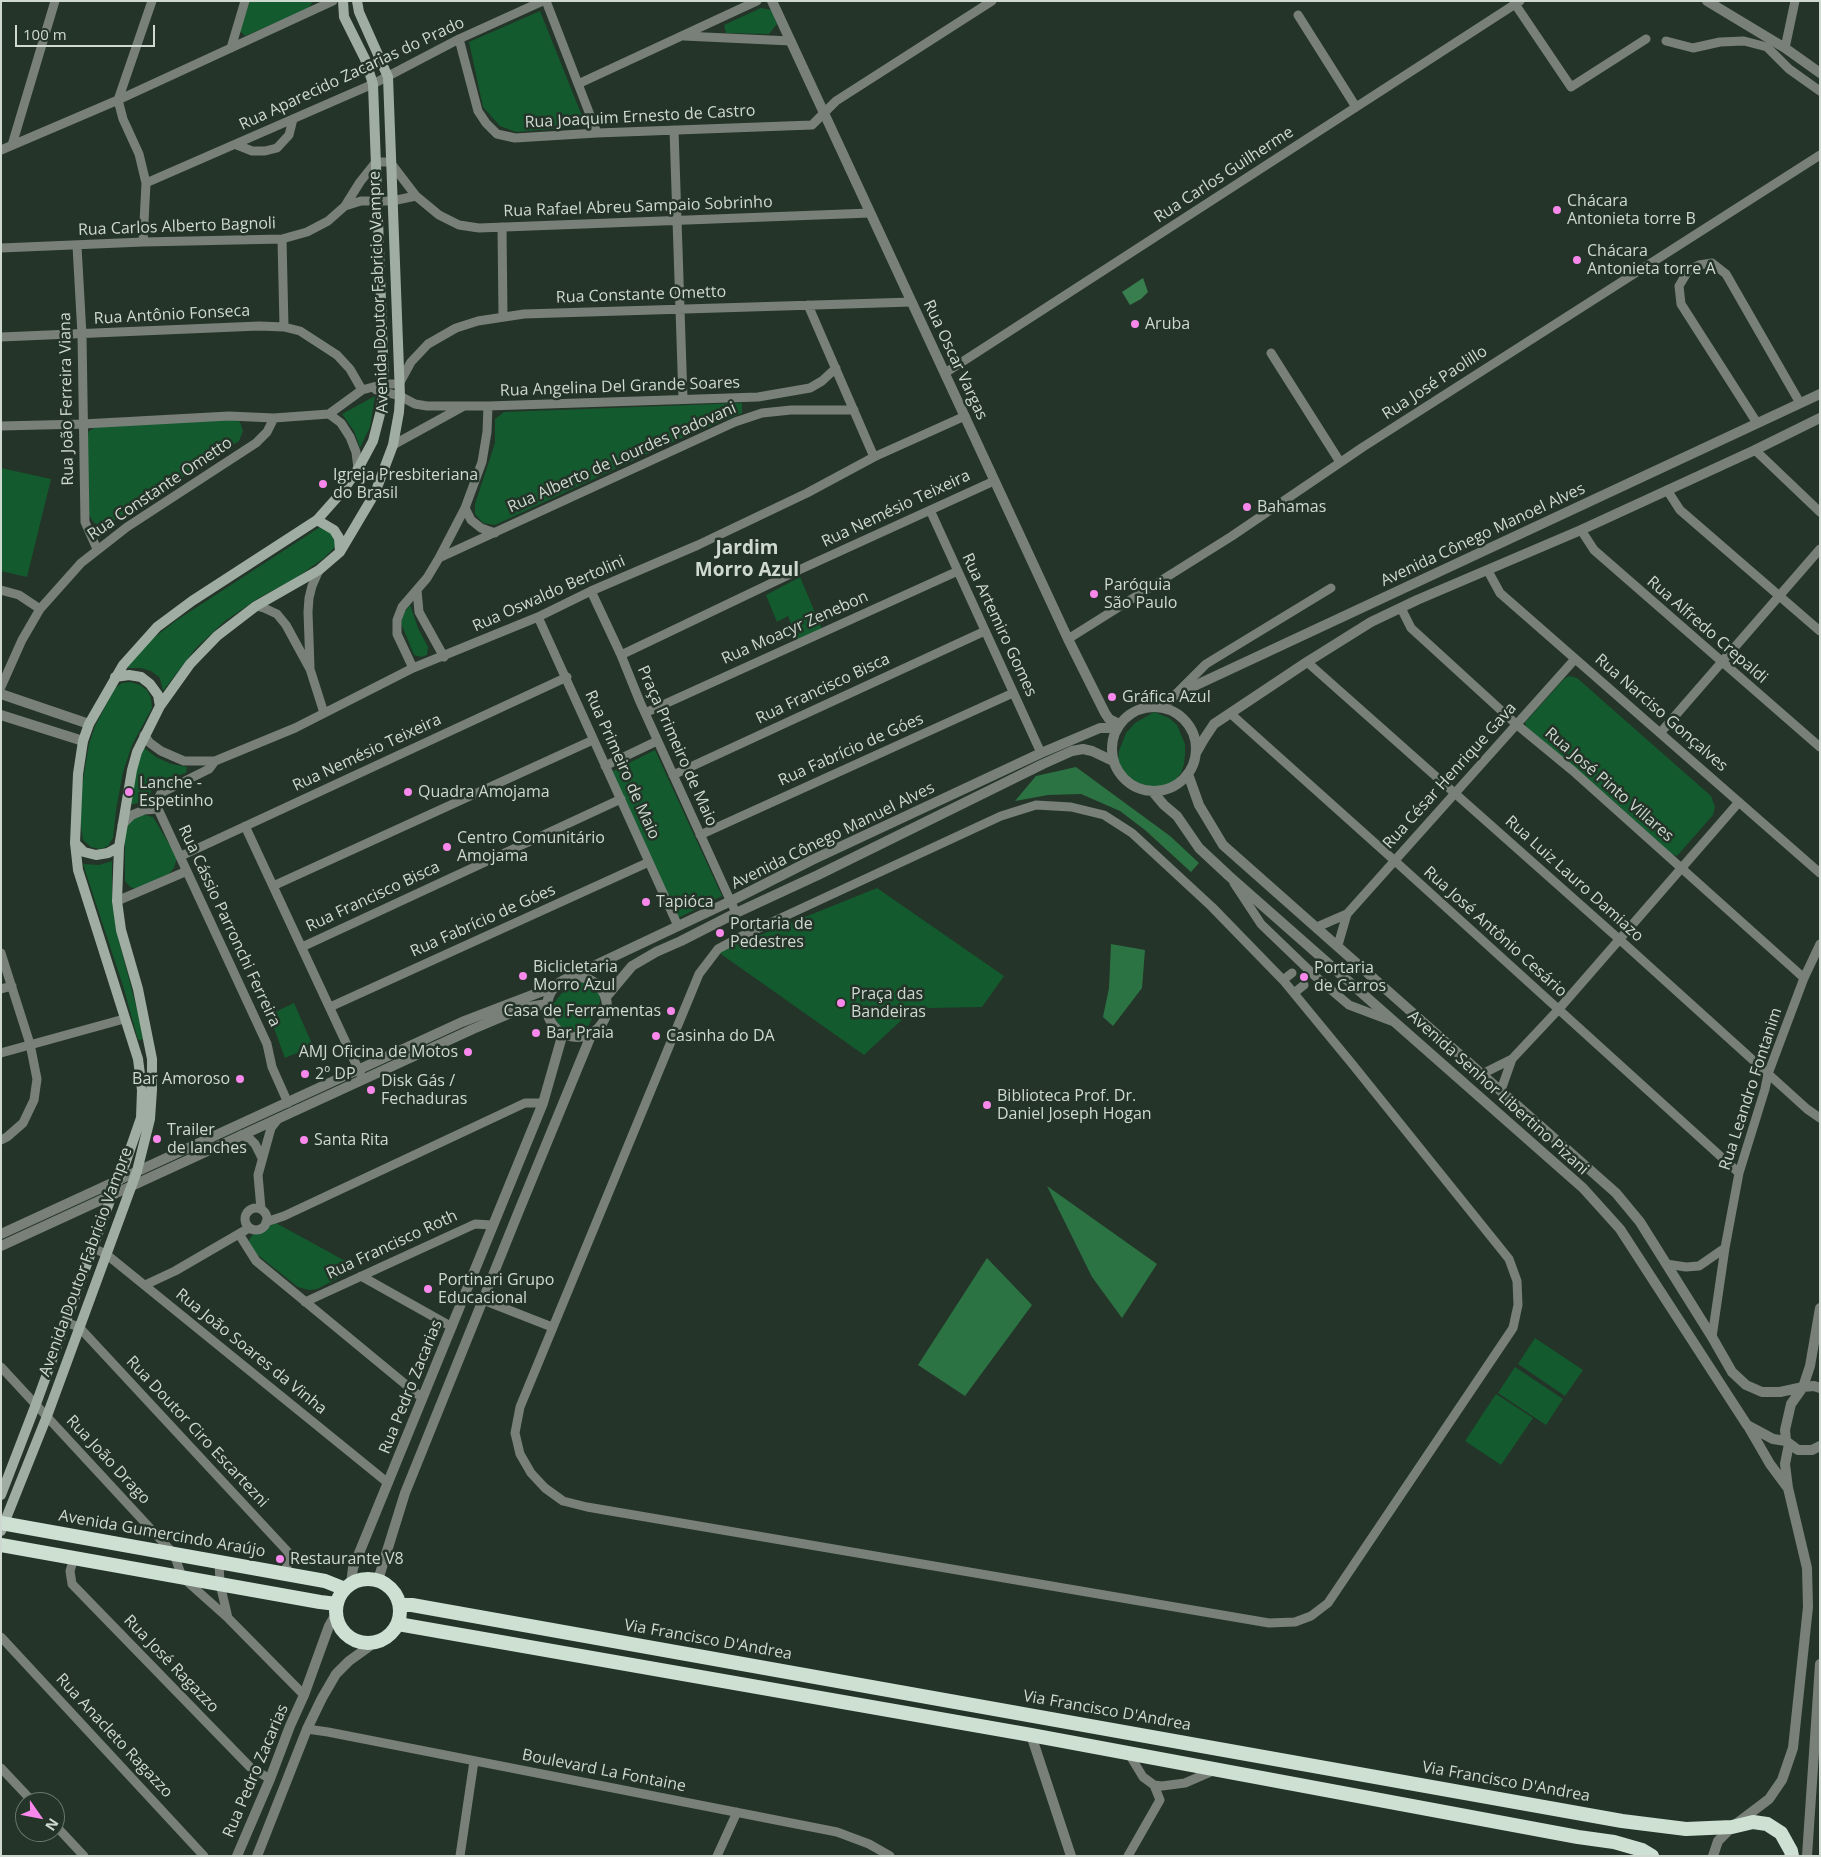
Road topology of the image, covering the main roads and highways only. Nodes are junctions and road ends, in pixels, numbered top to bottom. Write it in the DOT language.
graph roads {
  1 [pos="343,1"];
  2 [pos="357,1"];
  3 [pos="317,520"];
  4 [pos="340,552"];
  5 [pos="115,677"];
  6 [pos="160,706"];
  7 [pos="75,843"];
  8 [pos="119,847"];
  9 [pos="1,1495"];
  10 [pos="2,1526"];
  11 [pos="1,1545"];
  12 [pos="348,1587"];
  13 [pos="400,1604"];
  14 [pos="336,1609"];
  15 [pos="398,1624"];
  16 [pos="1652,1856"];
  17 [pos="1792,1856"];
  1 -- 3 [label="main road, Avenida Doutor Fabricio Vampre"];
  2 -- 4 [label="main road, Avenida Doutor Fabricio Vampre"];
  3 -- 4 [label="main road"];
  3 -- 5 [label="main road, Avenida Doutor Fabricio Vampre"];
  4 -- 6 [label="main road, Avenida Doutor Fabricio Vampre"];
  5 -- 6 [label="main road"];
  5 -- 7 [label="main road, Avenida Doutor Fabricio Vampre"];
  6 -- 8 [label="main road, Avenida Doutor Fabricio Vampre"];
  7 -- 8 [label="main road"];
  7 -- 9 [label="main road, Avenida Doutor Fabricio Vampre"];
  8 -- 10 [label="main road, Avenida Doutor Fabricio Vampre"];
  10 -- 12 [label="highway, Avenida Gumercindo Araújo"];
  11 -- 14 [label="highway"];
  12 -- 13 [label="highway"];
  12 -- 14 [label="highway"];
  13 -- 15 [label="highway"];
  13 -- 17 [label="highway, Via Francisco D'Andrea"];
  14 -- 15 [label="highway"];
  15 -- 16 [label="highway"];
}
